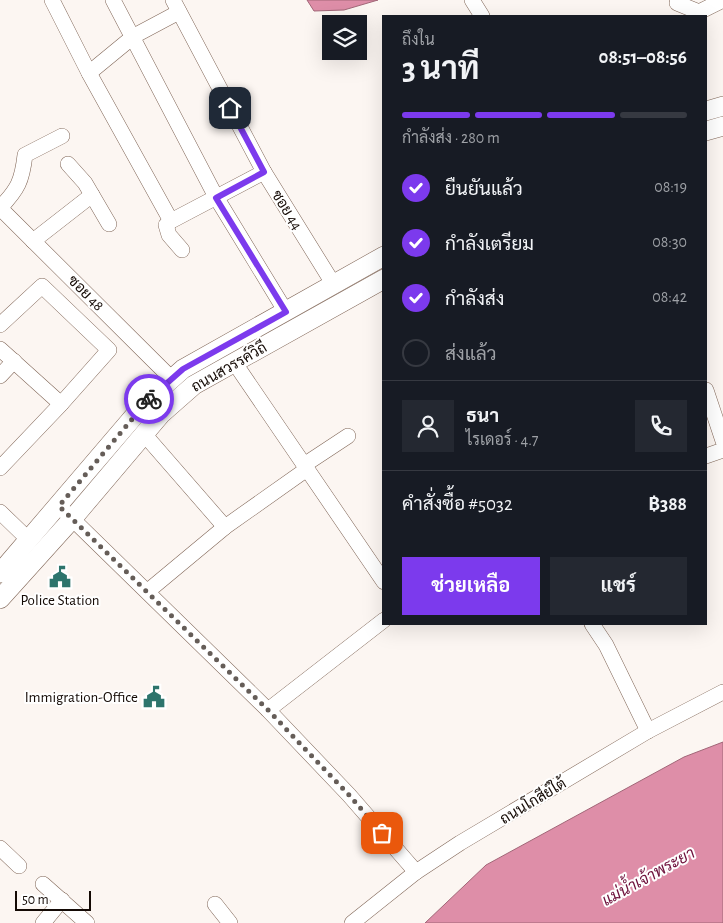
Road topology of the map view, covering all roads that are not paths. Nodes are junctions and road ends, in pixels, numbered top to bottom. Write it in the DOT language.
graph roads {
  1 [pos="52,0"];
  2 [pos="113,0"];
  3 [pos="472,0"];
  4 [pos="723,0"];
  5 [pos="677,2"];
  6 [pos="176,6"];
  7 [pos="481,15"];
  8 [pos="134,36"];
  9 [pos="89,73"];
  10 [pos="723,106"];
  11 [pos="707,111"];
  12 [pos="723,126"];
  13 [pos="707,131"];
  14 [pos="62,136"];
  15 [pos="68,164"];
  16 [pos="264,172"];
  17 [pos="92,196"];
  18 [pos="216,198"];
  19 [pos="0,208"];
  20 [pos="171,221"];
  21 [pos="109,224"];
  22 [pos="33,241"];
  23 [pos="182,250"];
  24 [pos="382,257"];
  25 [pos="382,280"];
  26 [pos="334,285"];
  27 [pos="286,312"];
  28 [pos="0,325"];
  29 [pos="0,349"];
  30 [pos="14,361"];
  31 [pos="234,362"];
  32 [pos="0,376"];
  33 [pos="172,379"];
  34 [pos="707,393"];
  35 [pos="61,404"];
  36 [pos="144,434"];
  37 [pos="348,436"];
  38 [pos="723,441"];
  39 [pos="723,450"];
  40 [pos="707,456"];
  41 [pos="306,467"];
  42 [pos="0,468"];
  43 [pos="59,506"];
  44 [pos="0,512"];
  45 [pos="73,518"];
  46 [pos="225,527"];
  47 [pos="29,540"];
  48 [pos="0,573"];
  49 [pos="382,579"];
  50 [pos="148,591"];
  51 [pos="0,599"];
  52 [pos="382,622"];
  53 [pos="593,625"];
  54 [pos="723,692"];
  55 [pos="268,710"];
  56 [pos="648,731"];
  57 [pos="0,848"];
  58 [pos="19,866"];
  59 [pos="416,872"];
  60 [pos="43,884"];
  61 [pos="62,900"];
  62 [pos="216,904"];
  63 [pos="43,923"];
  64 [pos="87,923"];
  65 [pos="230,923"];
  66 [pos="352,923"];
  1 -- 9 [label="street"];
  2 -- 8 [label="street"];
  3 -- 7 [label="street"];
  4 -- 5 [label="street"];
  6 -- 8 [label="street"];
  6 -- 16 [label="street, ซอย 44"];
  8 -- 9 [label="street"];
  8 -- 18 [label="street"];
  9 -- 20 [label="street"];
  10 -- 11 [label="main road"];
  12 -- 13 [label="main road"];
  14 -- 19 [label="street"];
  15 -- 17 [label="street"];
  16 -- 18 [label="street"];
  16 -- 26 [label="street, ซอย 44"];
  17 -- 21 [label="street"];
  17 -- 22 [label="street"];
  18 -- 20 [label="street"];
  18 -- 27 [label="street"];
  19 -- 22 [label="street, ซอย 48"];
  20 -- 23 [label="street"];
  22 -- 33 [label="street, ซอย 48"];
  24 -- 26 [label="main road, ถนนสวรรค์วิถี"];
  25 -- 31 [label="main road, ถนนสวรรค์วิถี"];
  26 -- 27 [label="main road, ถนนสวรรค์วิถี"];
  27 -- 33 [label="main road, ถนนสวรรค์วิถี"];
  28 -- 35 [label="street"];
  29 -- 30 [label="street"];
  30 -- 32 [label="street"];
  30 -- 35 [label="street"];
  31 -- 36 [label="main road, ถนนสวรรค์วิถี"];
  31 -- 41 [label="street"];
  33 -- 43 [label="main road, ถนนสวรรค์วิถี"];
  34 -- 38 [label="street"];
  35 -- 42 [label="street"];
  36 -- 45 [label="main road, ถนนสวรรค์วิถี"];
  36 -- 46 [label="street"];
  37 -- 41 [label="street"];
  39 -- 40 [label="street"];
  41 -- 46 [label="street"];
  41 -- 49 [label="street"];
  43 -- 45 [label="street"];
  43 -- 47 [label="main road, ถนนสวรรค์วิถี"];
  44 -- 47 [label="street"];
  45 -- 50 [label="street"];
  45 -- 51 [label="main road, ถนนสวรรค์วิถี"];
  46 -- 50 [label="street"];
  47 -- 48 [label="main road, ถนนสวรรค์วิถี"];
  50 -- 55 [label="street"];
  52 -- 55 [label="street"];
  53 -- 56 [label="street"];
  54 -- 56 [label="street, ถนนโกสีย์ใต้"];
  55 -- 59 [label="street"];
  56 -- 59 [label="street, ถนนโกสีย์ใต้"];
  57 -- 58 [label="street"];
  59 -- 66 [label="street, ถนนโกสีย์ใต้"];
  60 -- 61 [label="street"];
  61 -- 63 [label="street"];
  61 -- 64 [label="street"];
  62 -- 65 [label="street"];
}
